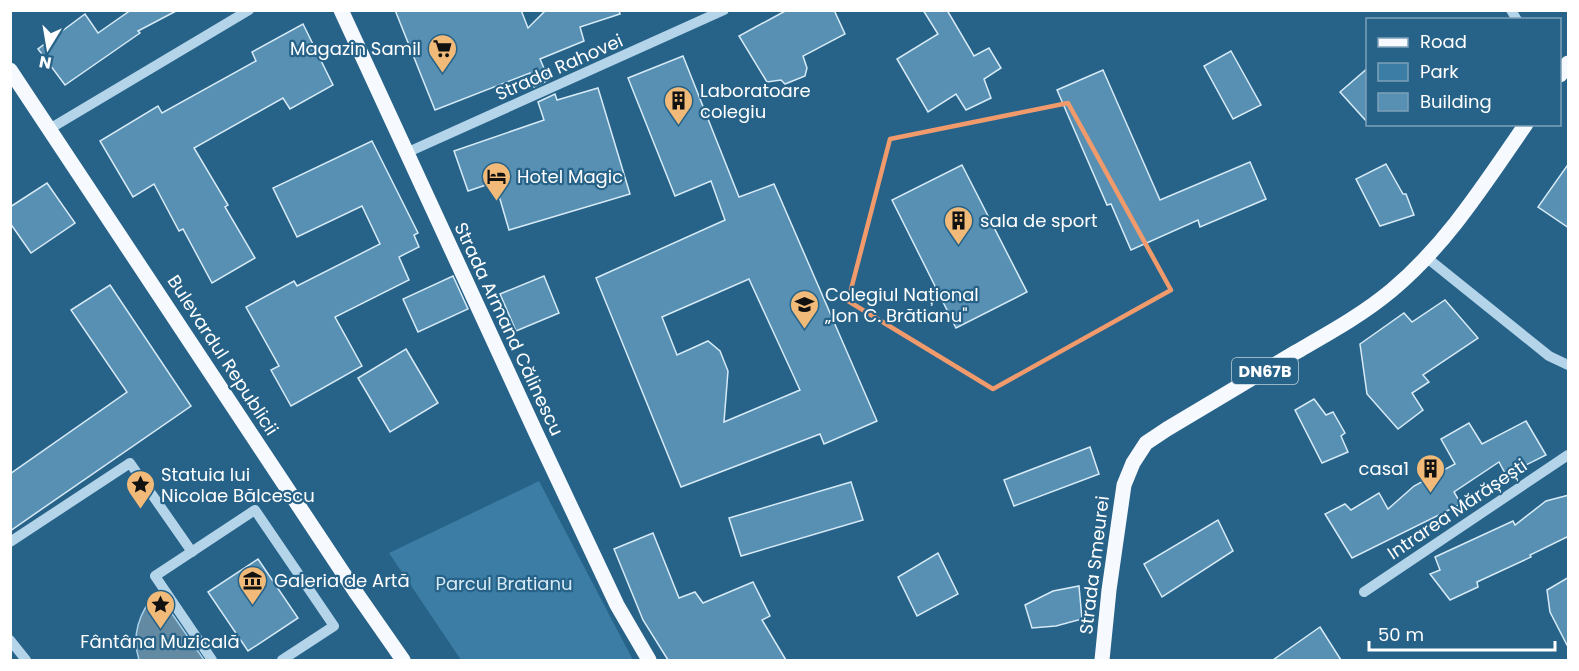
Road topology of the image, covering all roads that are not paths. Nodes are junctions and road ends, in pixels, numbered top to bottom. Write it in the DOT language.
graph roads {
  1 [pos="249,10"];
  2 [pos="341,10"];
  3 [pos="724,10"];
  4 [pos="710,14"];
  5 [pos="10,70"];
  6 [pos="1525,126"];
  7 [pos="51,128"];
  8 [pos="406,153"];
  9 [pos="1426,257"];
  10 [pos="1569,365"];
  11 [pos="1569,455"];
  12 [pos="10,542"];
  13 [pos="192,552"];
  14 [pos="1364,592"];
  15 [pos="10,640"];
  16 [pos="26,660"];
  17 [pos="212,660"];
  18 [pos="282,660"];
  19 [pos="403,660"];
  20 [pos="649,660"];
  21 [pos="1102,660"];
  1 -- 7 [label="street"];
  2 -- 8 [label="main road, Strada Armand Călinescu"];
  3 -- 4 [label="street, Strada Rahovei"];
  4 -- 8 [label="street, Strada Rahovei"];
  5 -- 7 [label="main road, Bulevardul Republicii"];
  6 -- 9 [label="main road, Strada Smeurei / DN67B"];
  7 -- 19 [label="main road, Bulevardul Republicii"];
  8 -- 20 [label="main road, Strada Armand Călinescu"];
  9 -- 10 [label="street"];
  9 -- 21 [label="main road, Strada Smeurei / DN67B"];
  11 -- 14 [label="street, Intrarea Mărășești"];
  12 -- 13 [label="street"];
  13 -- 17 [label="street"];
  13 -- 18 [label="street"];
  15 -- 16 [label="street"];
}
